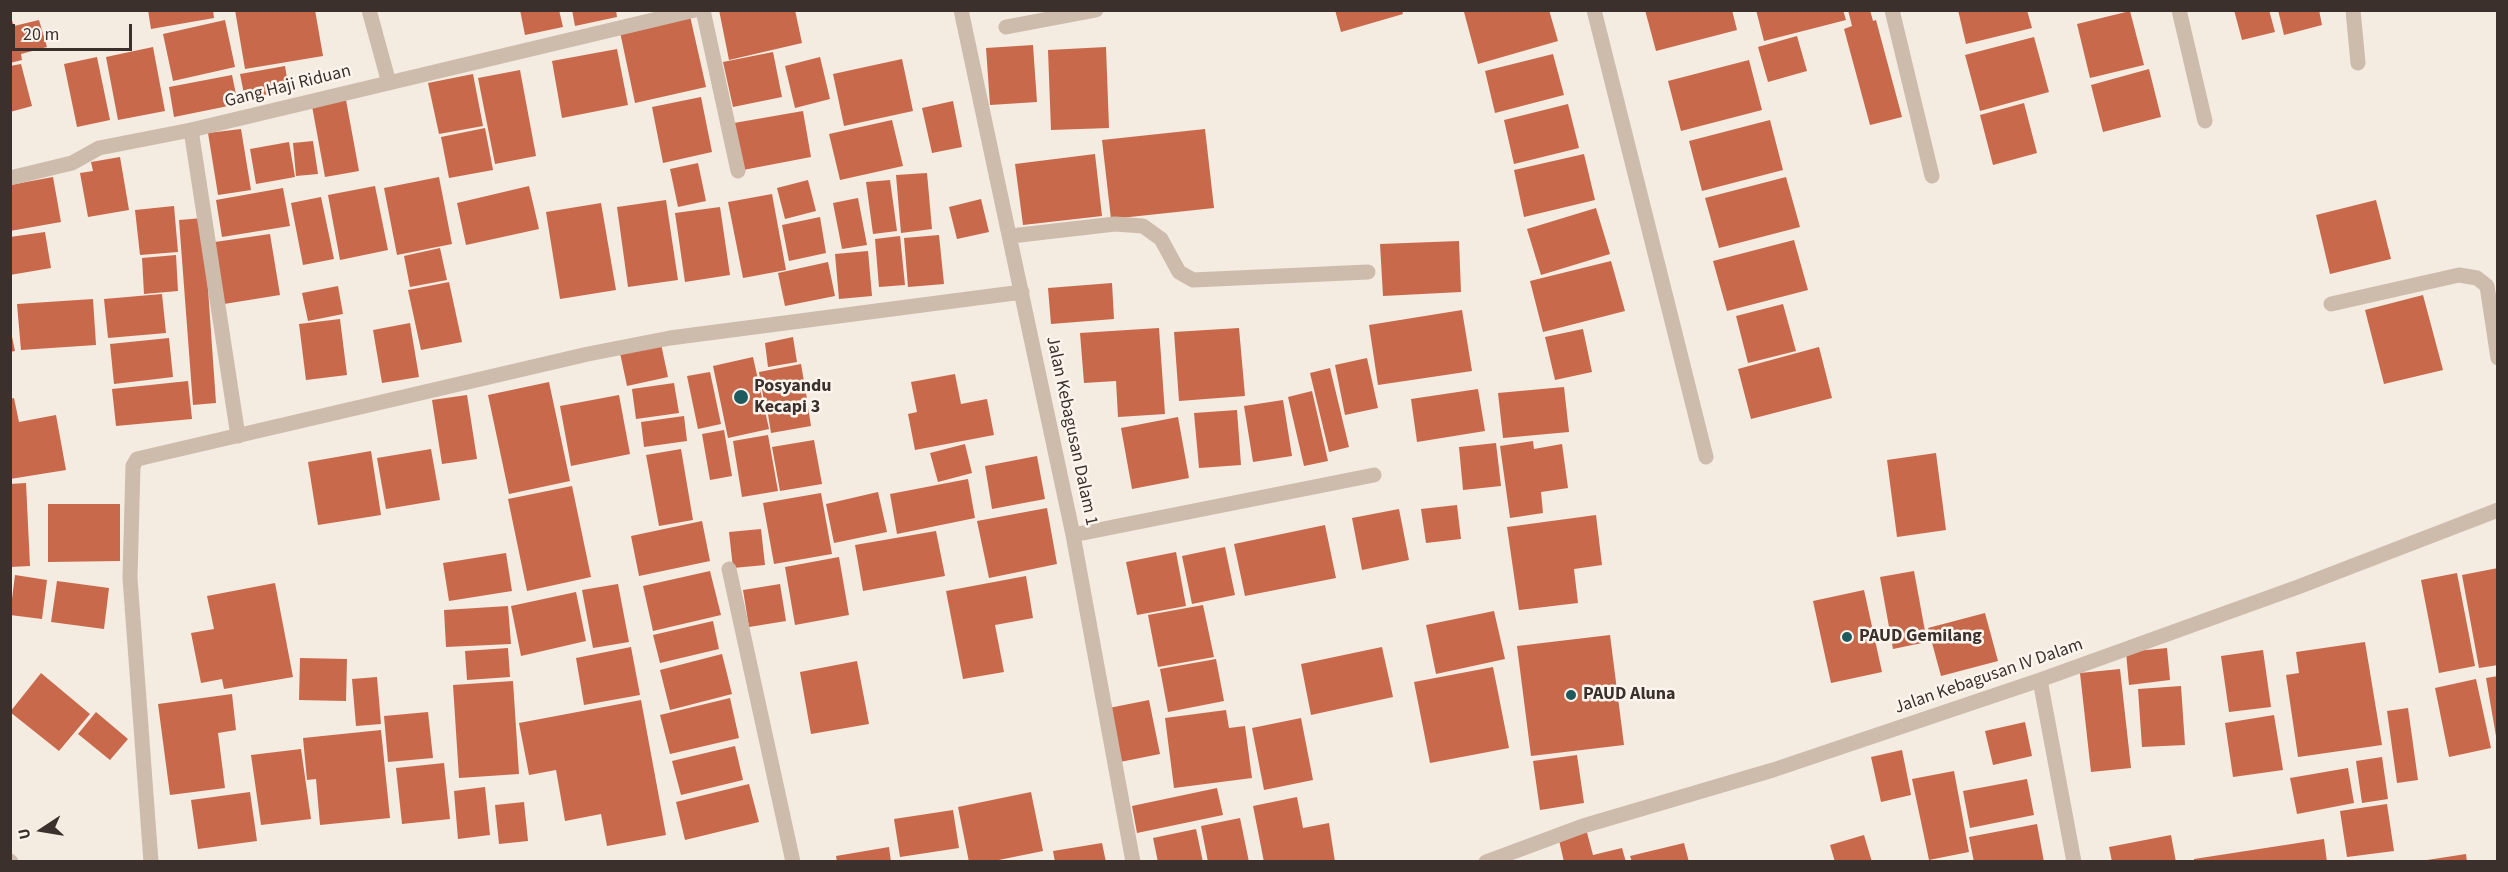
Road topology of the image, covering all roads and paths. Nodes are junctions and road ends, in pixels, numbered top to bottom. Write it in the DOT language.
graph roads {
  1 [pos="369,10"];
  2 [pos="695,10"];
  3 [pos="703,10"];
  4 [pos="961,10"];
  5 [pos="1096,10"];
  6 [pos="1594,10"];
  7 [pos="1892,10"];
  8 [pos="2179,10"];
  9 [pos="2353,10"];
  10 [pos="1006,27"];
  11 [pos="2358,63"];
  12 [pos="390,83"];
  13 [pos="2205,121"];
  14 [pos="191,130"];
  15 [pos="738,171"];
  16 [pos="1932,176"];
  17 [pos="10,178"];
  18 [pos="1011,236"];
  19 [pos="1368,272"];
  20 [pos="1022,292"];
  21 [pos="2331,304"];
  22 [pos="2498,358"];
  23 [pos="238,436"];
  24 [pos="1706,457"];
  25 [pos="1374,475"];
  26 [pos="2498,510"];
  27 [pos="1073,535"];
  28 [pos="729,569"];
  29 [pos="2040,680"];
  30 [pos="151,861"];
  31 [pos="793,861"];
  32 [pos="1133,861"];
  33 [pos="1486,861"];
  34 [pos="2074,861"];
  1 -- 12 [label="street"];
  2 -- 12 [label="street, Gang Haji Riduan"];
  3 -- 15 [label="street"];
  4 -- 18 [label="street, Jalan Kebagusan Dalam 1"];
  5 -- 10 [label="street"];
  6 -- 24 [label="street"];
  7 -- 16 [label="street"];
  8 -- 13 [label="street"];
  9 -- 11 [label="street"];
  12 -- 14 [label="street, Gang Haji Riduan"];
  14 -- 17 [label="street, Gang Haji Riduan"];
  14 -- 23 [label="street"];
  18 -- 19 [label="street"];
  18 -- 20 [label="street, Jalan Kebagusan Dalam 1"];
  20 -- 23 [label="street"];
  20 -- 27 [label="street, Jalan Kebagusan Dalam 1"];
  21 -- 22 [label="street"];
  23 -- 30 [label="street"];
  25 -- 27 [label="street"];
  26 -- 29 [label="street, Jalan Kebagusan IV Dalam"];
  27 -- 32 [label="street, Jalan Kebagusan Dalam 1"];
  28 -- 31 [label="street"];
  29 -- 33 [label="street, Jalan Kebagusan IV Dalam"];
  29 -- 34 [label="street"];
}
